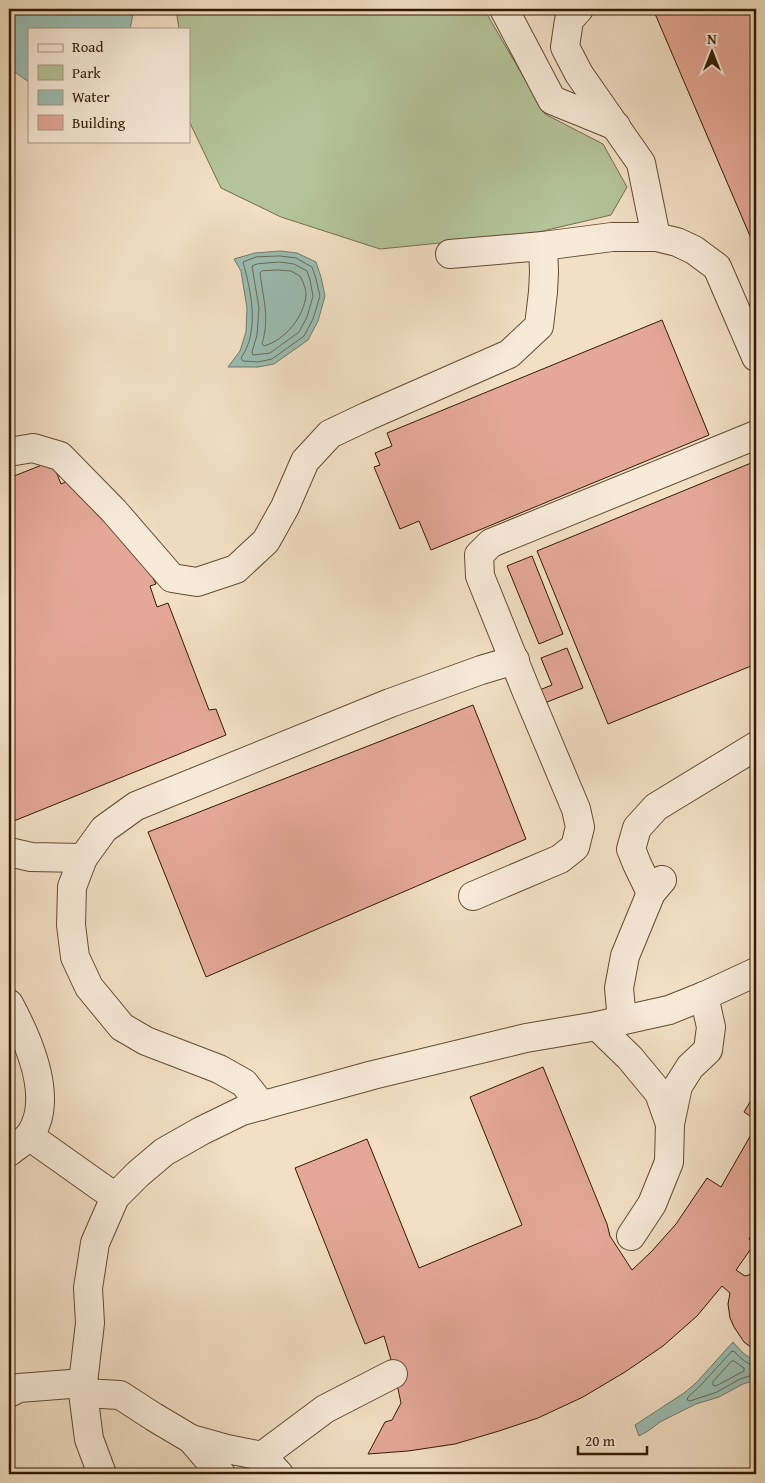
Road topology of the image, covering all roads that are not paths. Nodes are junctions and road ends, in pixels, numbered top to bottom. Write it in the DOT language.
graph roads {
  1 [pos="504,9"];
  2 [pos="580,9"];
  3 [pos="616,126"];
  4 [pos="656,237"];
  5 [pos="543,246"];
  6 [pos="450,254"];
  7 [pos="756,357"];
  8 [pos="756,435"];
  9 [pos="9,452"];
  10 [pos="515,660"];
  11 [pos="756,746"];
  12 [pos="9,852"];
  13 [pos="83,858"];
  14 [pos="472,896"];
  15 [pos="756,972"];
  16 [pos="704,996"];
  17 [pos="9,1004"];
  18 [pos="610,1023"];
  19 [pos="262,1106"];
  20 [pos="670,1124"];
  21 [pos="19,1144"];
  22 [pos="115,1197"];
  23 [pos="631,1236"];
  24 [pos="393,1374"];
  25 [pos="83,1392"];
  26 [pos="9,1393"];
  27 [pos="9,1401"];
  28 [pos="191,1439"];
  29 [pos="271,1465"];
  30 [pos="102,1474"];
  31 [pos="221,1474"];
  1 -- 3 [label="street"];
  2 -- 3 [label="street"];
  3 -- 4 [label="street"];
  4 -- 5 [label="street"];
  4 -- 7 [label="street"];
  5 -- 6 [label="street"];
  5 -- 9 [label="street"];
  8 -- 10 [label="street"];
  10 -- 13 [label="street"];
  10 -- 14 [label="street"];
  11 -- 18 [label="street"];
  12 -- 13 [label="street"];
  13 -- 19 [label="street"];
  15 -- 16 [label="street"];
  16 -- 18 [label="street"];
  16 -- 20 [label="street"];
  17 -- 21 [label="street"];
  18 -- 19 [label="street"];
  18 -- 20 [label="street"];
  19 -- 22 [label="street"];
  20 -- 23 [label="street"];
  21 -- 22 [label="street"];
  22 -- 25 [label="street"];
  24 -- 29 [label="street"];
  25 -- 26 [label="street"];
  25 -- 27 [label="street"];
  25 -- 28 [label="street"];
  25 -- 30 [label="street"];
  28 -- 29 [label="street"];
  28 -- 31 [label="street"];
}
